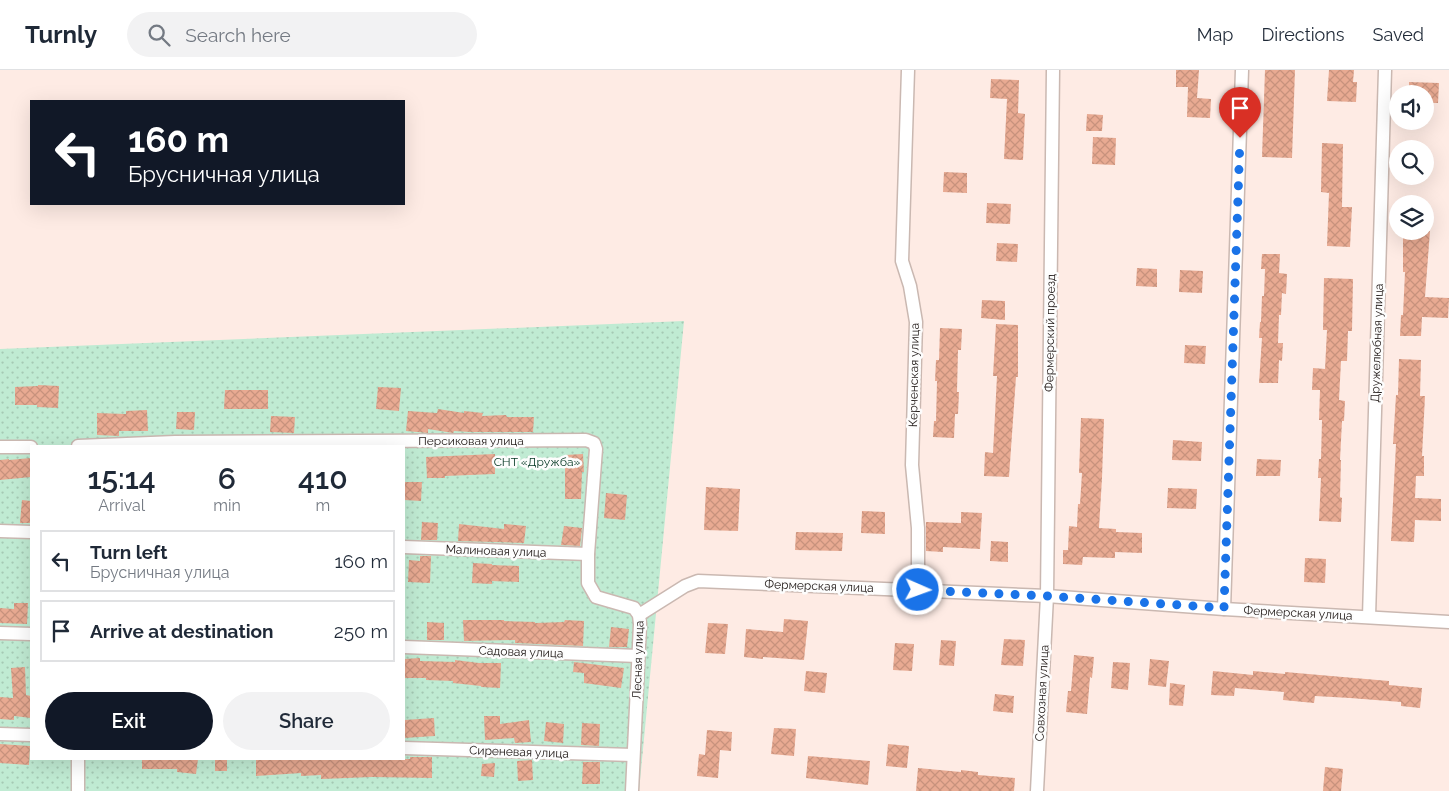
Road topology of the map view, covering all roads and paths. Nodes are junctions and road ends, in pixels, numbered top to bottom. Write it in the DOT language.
graph roads {
  1 [pos="908,70"];
  2 [pos="1053,70"];
  3 [pos="1242,70"];
  4 [pos="1385,70"];
  5 [pos="594,443"];
  6 [pos="108,445"];
  7 [pos="0,447"];
  8 [pos="30,447"];
  9 [pos="0,531"];
  10 [pos="30,532"];
  11 [pos="405,547"];
  12 [pos="588,554"];
  13 [pos="918,590"];
  14 [pos="1047,596"];
  15 [pos="1224,608"];
  16 [pos="639,614"];
  17 [pos="1369,617"];
  18 [pos="1449,622"];
  19 [pos="0,633"];
  20 [pos="30,634"];
  21 [pos="405,648"];
  22 [pos="638,656"];
  23 [pos="0,734"];
  24 [pos="30,735"];
  25 [pos="405,748"];
  26 [pos="634,755"];
  27 [pos="78,760"];
  28 [pos="78,791"];
  29 [pos="632,791"];
  30 [pos="1037,791"];
  1 -- 13 [label="street, Керченская улица"];
  2 -- 14 [label="street, Фермерский проезд"];
  3 -- 15 [label="street"];
  4 -- 17 [label="street, Дружелюбная улица"];
  5 -- 6 [label="street, Персиковая улица"];
  5 -- 12 [label="street, Лесная улица"];
  7 -- 8 [label="street"];
  9 -- 10 [label="street"];
  11 -- 12 [label="street, Малиновая улица"];
  12 -- 16 [label="street, Лесная улица"];
  13 -- 14 [label="street, Фермерская улица"];
  13 -- 16 [label="street, Фермерская улица"];
  14 -- 15 [label="street, Фермерская улица"];
  14 -- 30 [label="street, Совхозная улица"];
  15 -- 17 [label="street, Фермерская улица"];
  16 -- 22 [label="street, Лесная улица"];
  17 -- 18 [label="street, Фермерская улица"];
  19 -- 20 [label="street"];
  21 -- 22 [label="street, Садовая улица"];
  22 -- 26 [label="street, Лесная улица"];
  23 -- 24 [label="street"];
  25 -- 26 [label="street, Сиреневая улица"];
  26 -- 29 [label="street, Лесная улица"];
  27 -- 28 [label="street"];
}
